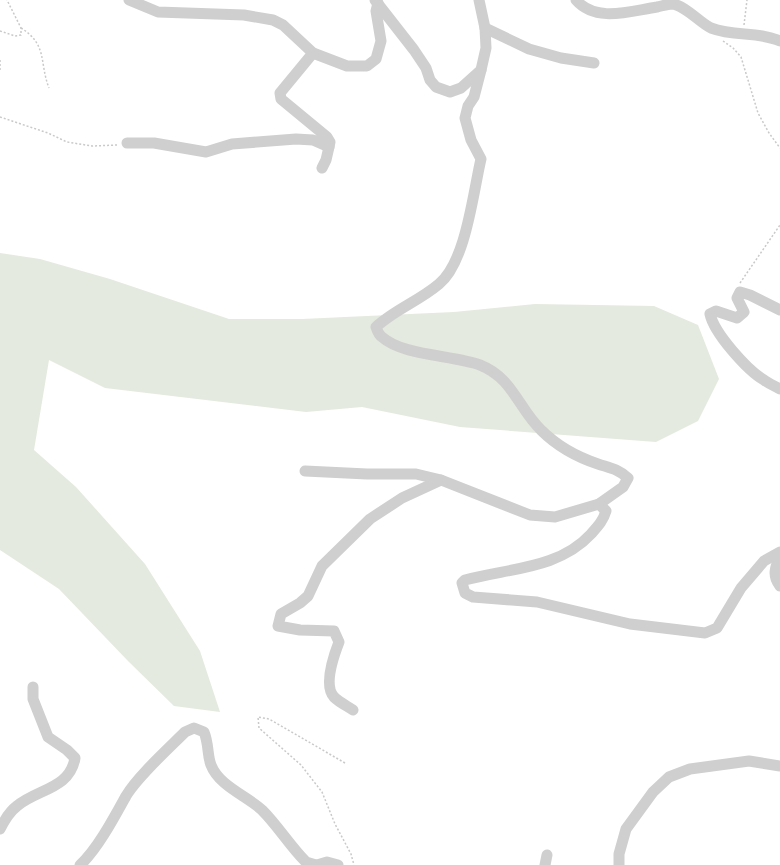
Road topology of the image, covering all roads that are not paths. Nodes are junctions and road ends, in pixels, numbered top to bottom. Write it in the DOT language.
graph roads {
  1 [pos="129,0"];
  2 [pos="479,0"];
  3 [pos="576,0"];
  4 [pos="376,2"];
  5 [pos="485,28"];
  6 [pos="780,41"];
  7 [pos="313,53"];
  8 [pos="594,63"];
  9 [pos="481,70"];
  10 [pos="127,143"];
  11 [pos="328,147"];
  12 [pos="322,168"];
  13 [pos="780,310"];
  14 [pos="780,389"];
  15 [pos="305,471"];
  16 [pos="441,480"];
  17 [pos="599,504"];
  18 [pos="780,552"];
  19 [pos="780,557"];
  20 [pos="780,586"];
  21 [pos="33,687"];
  22 [pos="353,710"];
  23 [pos="780,766"];
  24 [pos="0,829"];
  25 [pos="80,865"];
  26 [pos="317,865"];
  27 [pos="338,865"];
  28 [pos="619,865"];
  1 -- 7 [label="street"];
  2 -- 5 [label="street"];
  3 -- 6 [label="street"];
  4 -- 7 [label="street"];
  4 -- 9 [label="street"];
  5 -- 8 [label="street"];
  5 -- 9 [label="street"];
  7 -- 11 [label="street"];
  9 -- 17 [label="street"];
  10 -- 11 [label="street"];
  11 -- 12 [label="street"];
  13 -- 14 [label="street"];
  15 -- 16 [label="street"];
  16 -- 17 [label="street"];
  16 -- 22 [label="street"];
  17 -- 18 [label="street"];
  19 -- 20 [label="street"];
  21 -- 24 [label="street"];
  23 -- 28 [label="street"];
  25 -- 26 [label="street"];
  26 -- 27 [label="street"];
}
